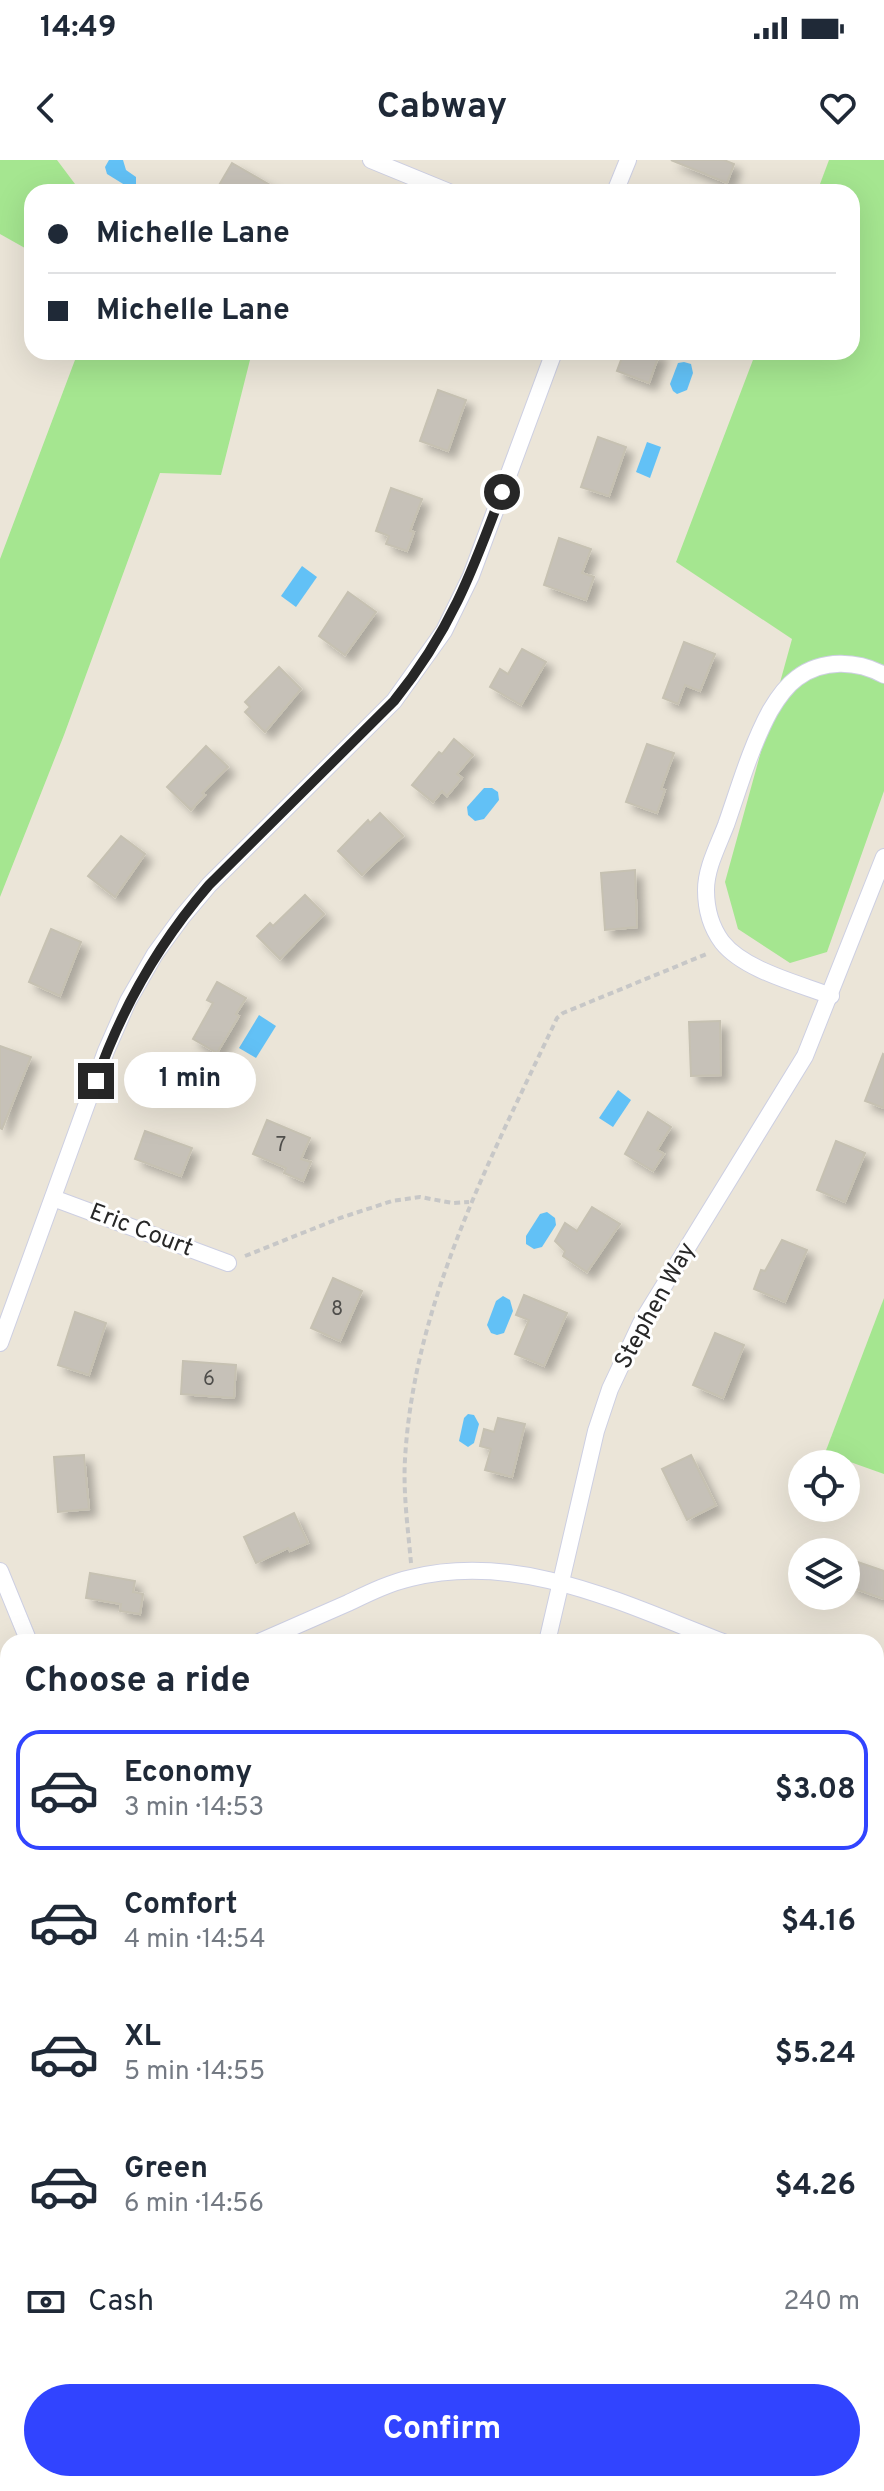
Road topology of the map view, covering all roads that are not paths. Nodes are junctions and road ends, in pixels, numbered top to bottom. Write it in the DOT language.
graph roads {
  1 [pos="371,160"];
  2 [pos="628,160"];
  3 [pos="430,184"];
  4 [pos="618,184"];
  5 [pos="551,360"];
  6 [pos="884,675"];
  7 [pos="884,857"];
  8 [pos="831,996"];
  9 [pos="53,1198"];
  10 [pos="228,1263"];
  11 [pos="0,1343"];
  12 [pos="0,1571"];
  13 [pos="560,1584"];
  14 [pos="26,1634"];
  15 [pos="277,1634"];
  16 [pos="549,1634"];
  17 [pos="702,1634"];
  1 -- 3 [label="street"];
  2 -- 4 [label="street"];
  5 -- 9 [label="street"];
  6 -- 8 [label="street"];
  7 -- 8 [label="street, Stephen Way"];
  8 -- 13 [label="street, Stephen Way"];
  9 -- 10 [label="street, Eric Court"];
  9 -- 11 [label="street"];
  12 -- 14 [label="street"];
  13 -- 15 [label="street"];
  13 -- 16 [label="street, Stephen Way"];
  13 -- 17 [label="street"];
}
